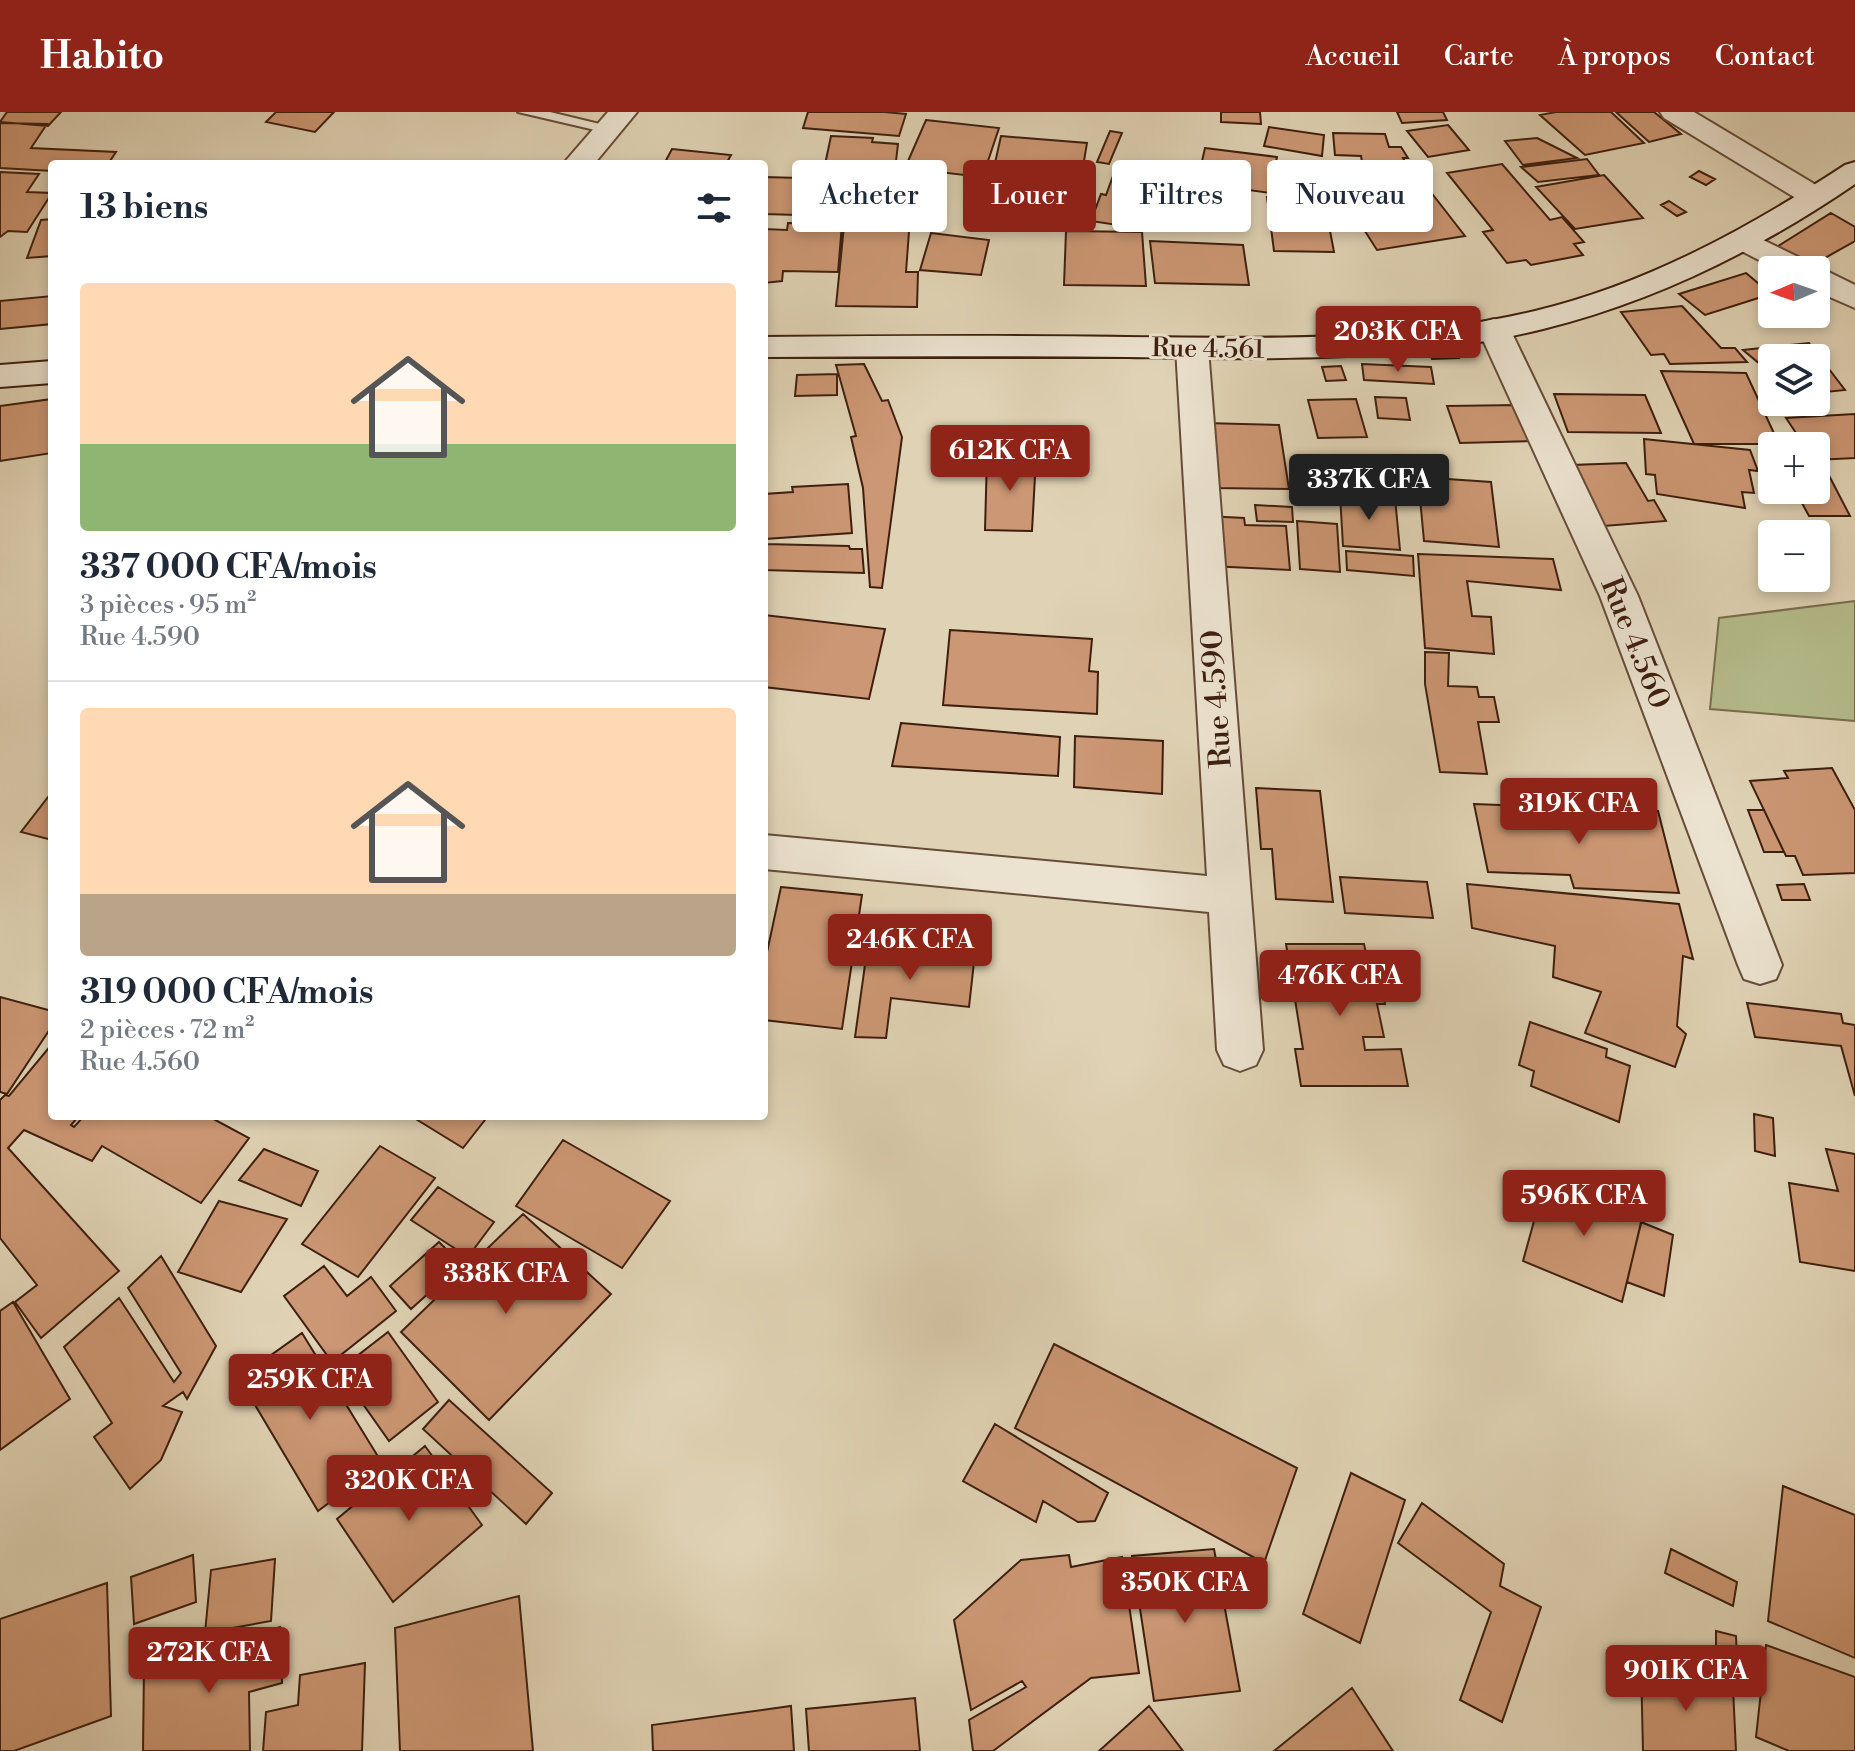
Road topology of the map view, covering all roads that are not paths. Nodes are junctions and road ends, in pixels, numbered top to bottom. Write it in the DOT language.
graph roads {
  1 [pos="526,112"];
  2 [pos="1674,112"];
  3 [pos="616,120"];
  4 [pos="581,160"];
  5 [pos="1855,171"];
  6 [pos="1815,197"];
  7 [pos="1745,240"];
  8 [pos="1775,256"];
  9 [pos="1830,285"];
  10 [pos="1855,298"];
  11 [pos="1494,329"];
  12 [pos="768,347"];
  13 [pos="1192,348"];
  14 [pos="48,372"];
  15 [pos="0,376"];
  16 [pos="768,852"];
  17 [pos="1230,896"];
  18 [pos="1760,965"];
  19 [pos="1240,1050"];
  1 -- 3 [label="lane"];
  2 -- 6 [label="street"];
  3 -- 4 [label="street"];
  5 -- 6 [label="street, Rue 4.561"];
  6 -- 7 [label="street, Rue 4.561"];
  7 -- 8 [label="street"];
  7 -- 11 [label="street, Rue 4.561"];
  9 -- 10 [label="street"];
  11 -- 13 [label="street, Rue 4.561"];
  11 -- 18 [label="street, Rue 4.560"];
  12 -- 13 [label="street, Rue 4.561"];
  13 -- 17 [label="street, Rue 4.590"];
  14 -- 15 [label="street"];
  16 -- 17 [label="street"];
  17 -- 19 [label="street, Rue 4.590"];
}
